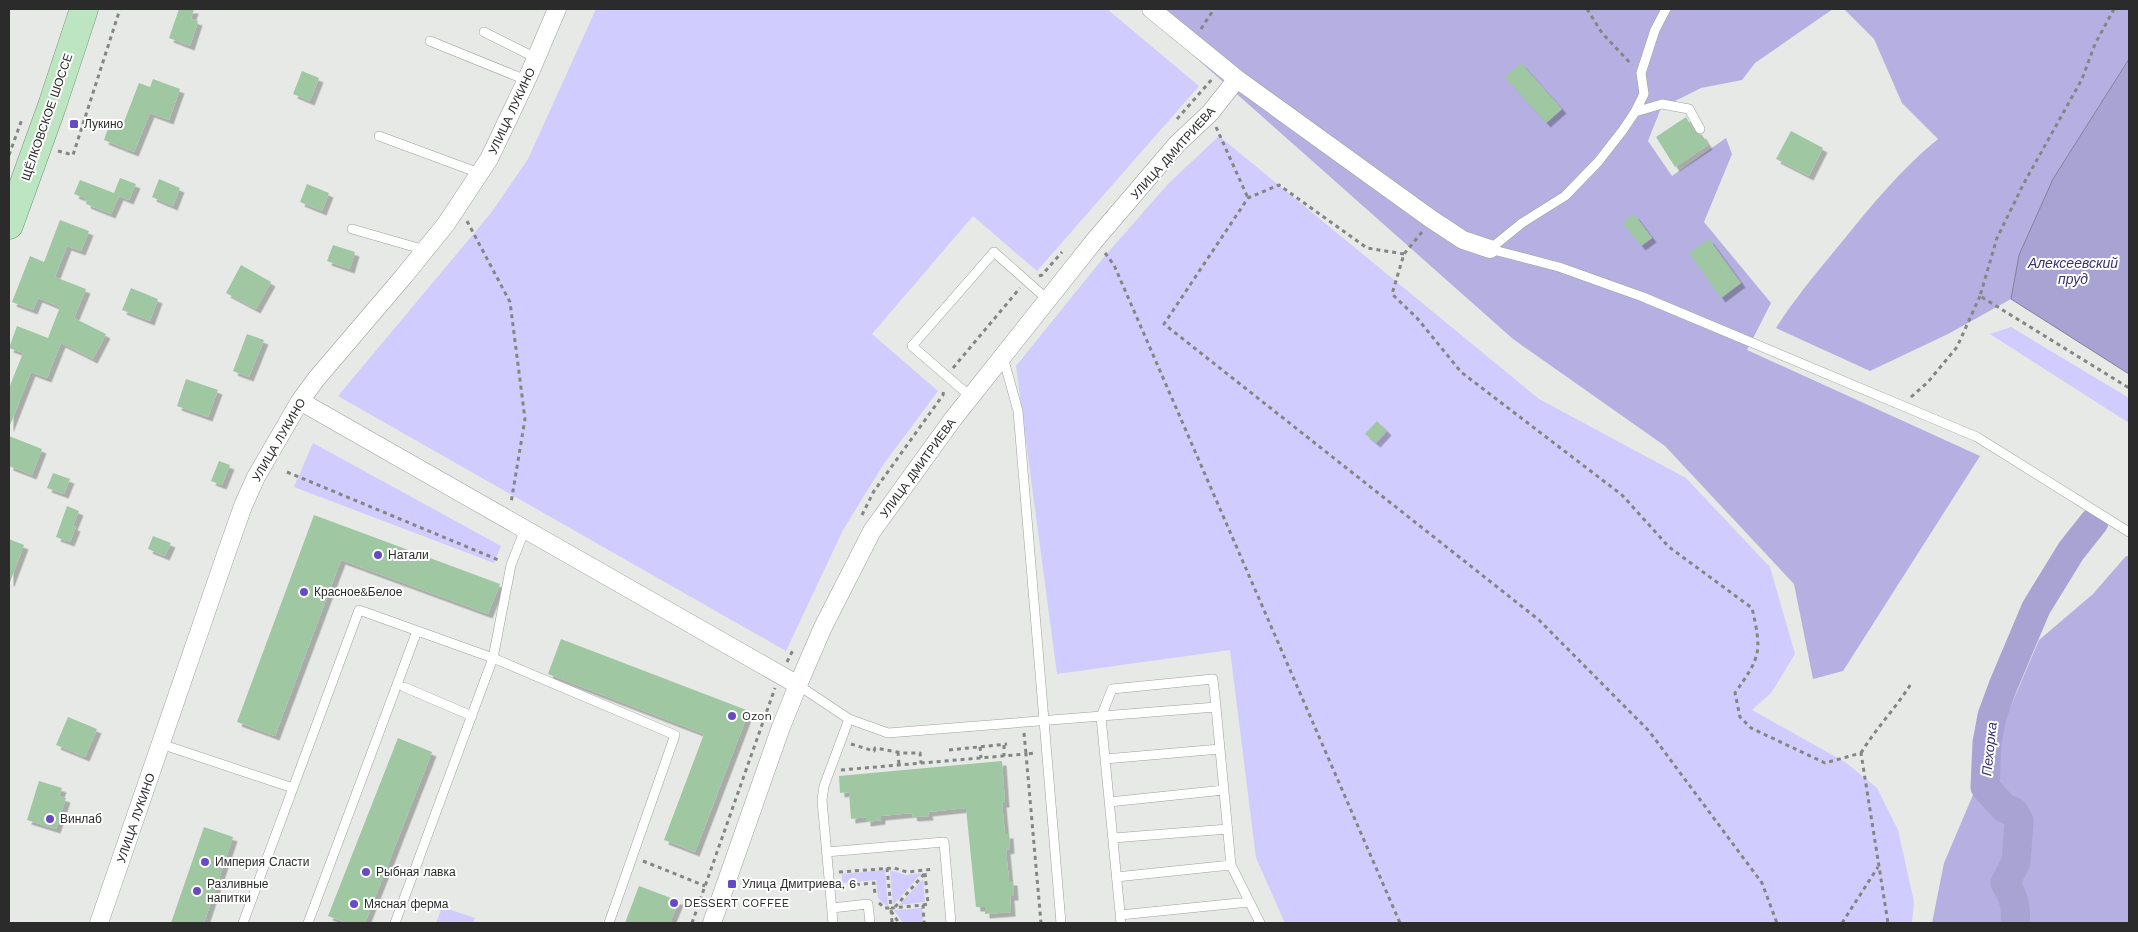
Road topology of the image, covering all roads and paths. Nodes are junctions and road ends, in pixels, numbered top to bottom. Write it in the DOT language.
graph roads {
  1 [pos="84,9"];
  2 [pos="120,9"];
  3 [pos="557,9"];
  4 [pos="1151,9"];
  5 [pos="1214,9"];
  6 [pos="1587,9"];
  7 [pos="1666,9"];
  8 [pos="2114,9"];
  9 [pos="484,32"];
  10 [pos="430,42"];
  11 [pos="1192,43"];
  12 [pos="536,58"];
  13 [pos="1641,73"];
  14 [pos="1237,79"];
  15 [pos="526,80"];
  16 [pos="1635,112"];
  17 [pos="1210,113"];
  18 [pos="22,119"];
  19 [pos="1700,129"];
  20 [pos="379,136"];
  21 [pos="57,150"];
  22 [pos="9,155"];
  23 [pos="479,173"];
  24 [pos="1248,198"];
  25 [pos="1432,219"];
  26 [pos="467,220"];
  27 [pos="9,225"];
  28 [pos="352,229"];
  29 [pos="1095,240"];
  30 [pos="1490,249"];
  31 [pos="425,250"];
  32 [pos="1404,254"];
  33 [pos="1980,296"];
  34 [pos="1048,300"];
  35 [pos="1002,357"];
  36 [pos="2129,388"];
  37 [pos="971,397"];
  38 [pos="1889,400"];
  39 [pos="300,401"];
  40 [pos="286,472"];
  41 [pos="512,503"];
  42 [pos="525,529"];
  43 [pos="2129,532"];
  44 [pos="511,566"];
  45 [pos="417,631"];
  46 [pos="493,658"];
  47 [pos="780,674"];
  48 [pos="1912,682"];
  49 [pos="798,685"];
  50 [pos="404,687"];
  51 [pos="1216,707"];
  52 [pos="472,716"];
  53 [pos="1101,717"];
  54 [pos="849,719"];
  55 [pos="1044,721"];
  56 [pos="1023,723"];
  57 [pos="161,744"];
  58 [pos="848,744"];
  59 [pos="980,747"];
  60 [pos="1220,749"];
  61 [pos="948,750"];
  62 [pos="898,752"];
  63 [pos="1046,752"];
  64 [pos="1861,753"];
  65 [pos="1026,754"];
  66 [pos="1004,756"];
  67 [pos="981,758"];
  68 [pos="1105,759"];
  69 [pos="921,763"];
  70 [pos="899,765"];
  71 [pos="838,770"];
  72 [pos="293,788"];
  73 [pos="1224,790"];
  74 [pos="1109,802"];
  75 [pos="1228,829"];
  76 [pos="1113,838"];
  77 [pos="826,852"];
  78 [pos="632,857"];
  79 [pos="1231,865"];
  80 [pos="1878,867"];
  81 [pos="888,868"];
  82 [pos="946,868"];
  83 [pos="838,872"];
  84 [pos="925,872"];
  85 [pos="1116,877"];
  86 [pos="705,886"];
  87 [pos="1249,902"];
  88 [pos="922,905"];
  89 [pos="895,907"];
  90 [pos="832,908"];
  91 [pos="891,911"];
  92 [pos="1120,919"];
  93 [pos="99,923"];
  94 [pos="243,923"];
  95 [pos="308,923"];
  96 [pos="395,923"];
  97 [pos="609,923"];
  98 [pos="692,923"];
  99 [pos="712,923"];
  100 [pos="833,923"];
  101 [pos="870,923"];
  102 [pos="899,923"];
  103 [pos="924,923"];
  104 [pos="952,923"];
  105 [pos="1041,923"];
  106 [pos="1061,923"];
  107 [pos="1260,923"];
  108 [pos="1400,923"];
  109 [pos="1777,923"];
  110 [pos="1842,923"];
  111 [pos="1888,923"];
  1 -- 27 [label="main road, ЩЁЛКОВСКОЕ ШОССЕ"];
  2 -- 21 [label="path"];
  3 -- 12 [label="street, УЛИЦА ЛУКИНО"];
  4 -- 11 [label="street"];
  5 -- 11 [label="path"];
  6 -- 13 [label="path"];
  7 -- 13 [label="lane"];
  8 -- 33 [label="path"];
  9 -- 12 [label="lane"];
  10 -- 15 [label="lane"];
  11 -- 14 [label="street"];
  12 -- 15 [label="street, УЛИЦА ЛУКИНО"];
  13 -- 16 [label="lane"];
  14 -- 17 [label="street, УЛИЦА ДМИТРИЕВА"];
  14 -- 25 [label="street"];
  15 -- 23 [label="street, УЛИЦА ЛУКИНО"];
  16 -- 19 [label="lane"];
  16 -- 30 [label="lane"];
  17 -- 24 [label="path"];
  17 -- 29 [label="street, УЛИЦА ДМИТРИЕВА"];
  18 -- 22 [label="path"];
  20 -- 23 [label="lane"];
  23 -- 31 [label="street, УЛИЦА ЛУКИНО"];
  24 -- 32 [label="path"];
  24 -- 109 [label="path"];
  25 -- 30 [label="street"];
  25 -- 32 [label="path"];
  26 -- 41 [label="path"];
  28 -- 31 [label="lane"];
  29 -- 34 [label="street, УЛИЦА ДМИТРИЕВА"];
  29 -- 108 [label="path"];
  30 -- 38 [label="lane"];
  31 -- 39 [label="street, УЛИЦА ЛУКИНО"];
  32 -- 64 [label="path"];
  33 -- 36 [label="path"];
  33 -- 38 [label="path"];
  34 -- 35 [label="street, УЛИЦА ДМИТРИЕВА"];
  34 -- 37 [label="lane"];
  35 -- 37 [label="street, УЛИЦА ДМИТРИЕВА"];
  35 -- 55 [label="lane"];
  37 -- 49 [label="street, УЛИЦА ДМИТРИЕВА"];
  38 -- 43 [label="lane"];
  39 -- 42 [label="street"];
  39 -- 57 [label="street, УЛИЦА ЛУКИНО"];
  40 -- 44 [label="path"];
  42 -- 44 [label="lane"];
  42 -- 47 [label="street"];
  44 -- 46 [label="lane"];
  45 -- 46 [label="lane"];
  45 -- 72 [label="lane"];
  45 -- 95 [label="lane"];
  46 -- 52 [label="lane"];
  46 -- 78 [label="lane"];
  47 -- 49 [label="street"];
  47 -- 86 [label="path"];
  48 -- 64 [label="path"];
  49 -- 54 [label="lane"];
  49 -- 99 [label="street, УЛИЦА ДМИТРИЕВА"];
  50 -- 52 [label="lane"];
  51 -- 53 [label="lane"];
  51 -- 53 [label="lane"];
  51 -- 60 [label="lane"];
  52 -- 96 [label="lane"];
  53 -- 55 [label="lane"];
  53 -- 68 [label="lane"];
  54 -- 56 [label="lane"];
  54 -- 77 [label="lane"];
  55 -- 56 [label="lane"];
  55 -- 63 [label="lane"];
  56 -- 65 [label="path"];
  57 -- 72 [label="lane"];
  57 -- 93 [label="street, УЛИЦА ЛУКИНО"];
  58 -- 62 [label="path"];
  59 -- 61 [label="path"];
  59 -- 66 [label="path"];
  59 -- 67 [label="path"];
  60 -- 68 [label="lane"];
  60 -- 73 [label="lane"];
  62 -- 69 [label="path"];
  62 -- 70 [label="path"];
  63 -- 65 [label="path"];
  63 -- 106 [label="lane"];
  64 -- 80 [label="path"];
  65 -- 66 [label="path"];
  65 -- 105 [label="path"];
  66 -- 67 [label="path"];
  67 -- 69 [label="path"];
  68 -- 74 [label="lane"];
  69 -- 70 [label="path"];
  70 -- 71 [label="path"];
  72 -- 94 [label="lane"];
  73 -- 74 [label="lane"];
  73 -- 75 [label="lane"];
  74 -- 76 [label="lane"];
  75 -- 76 [label="lane"];
  75 -- 79 [label="lane"];
  76 -- 85 [label="lane"];
  77 -- 82 [label="lane"];
  77 -- 90 [label="lane"];
  78 -- 86 [label="path"];
  78 -- 97 [label="lane"];
  79 -- 85 [label="lane"];
  79 -- 87 [label="lane"];
  80 -- 110 [label="path"];
  80 -- 111 [label="path"];
  81 -- 83 [label="path"];
  81 -- 84 [label="path"];
  81 -- 89 [label="path"];
  82 -- 84 [label="path"];
  82 -- 104 [label="lane"];
  84 -- 88 [label="path"];
  84 -- 89 [label="path"];
  85 -- 92 [label="lane"];
  86 -- 98 [label="path"];
  87 -- 92 [label="lane"];
  87 -- 107 [label="lane"];
  88 -- 89 [label="path"];
  88 -- 103 [label="path"];
  90 -- 100 [label="lane"];
  90 -- 101 [label="lane"];
  91 -- 102 [label="path"];
}
